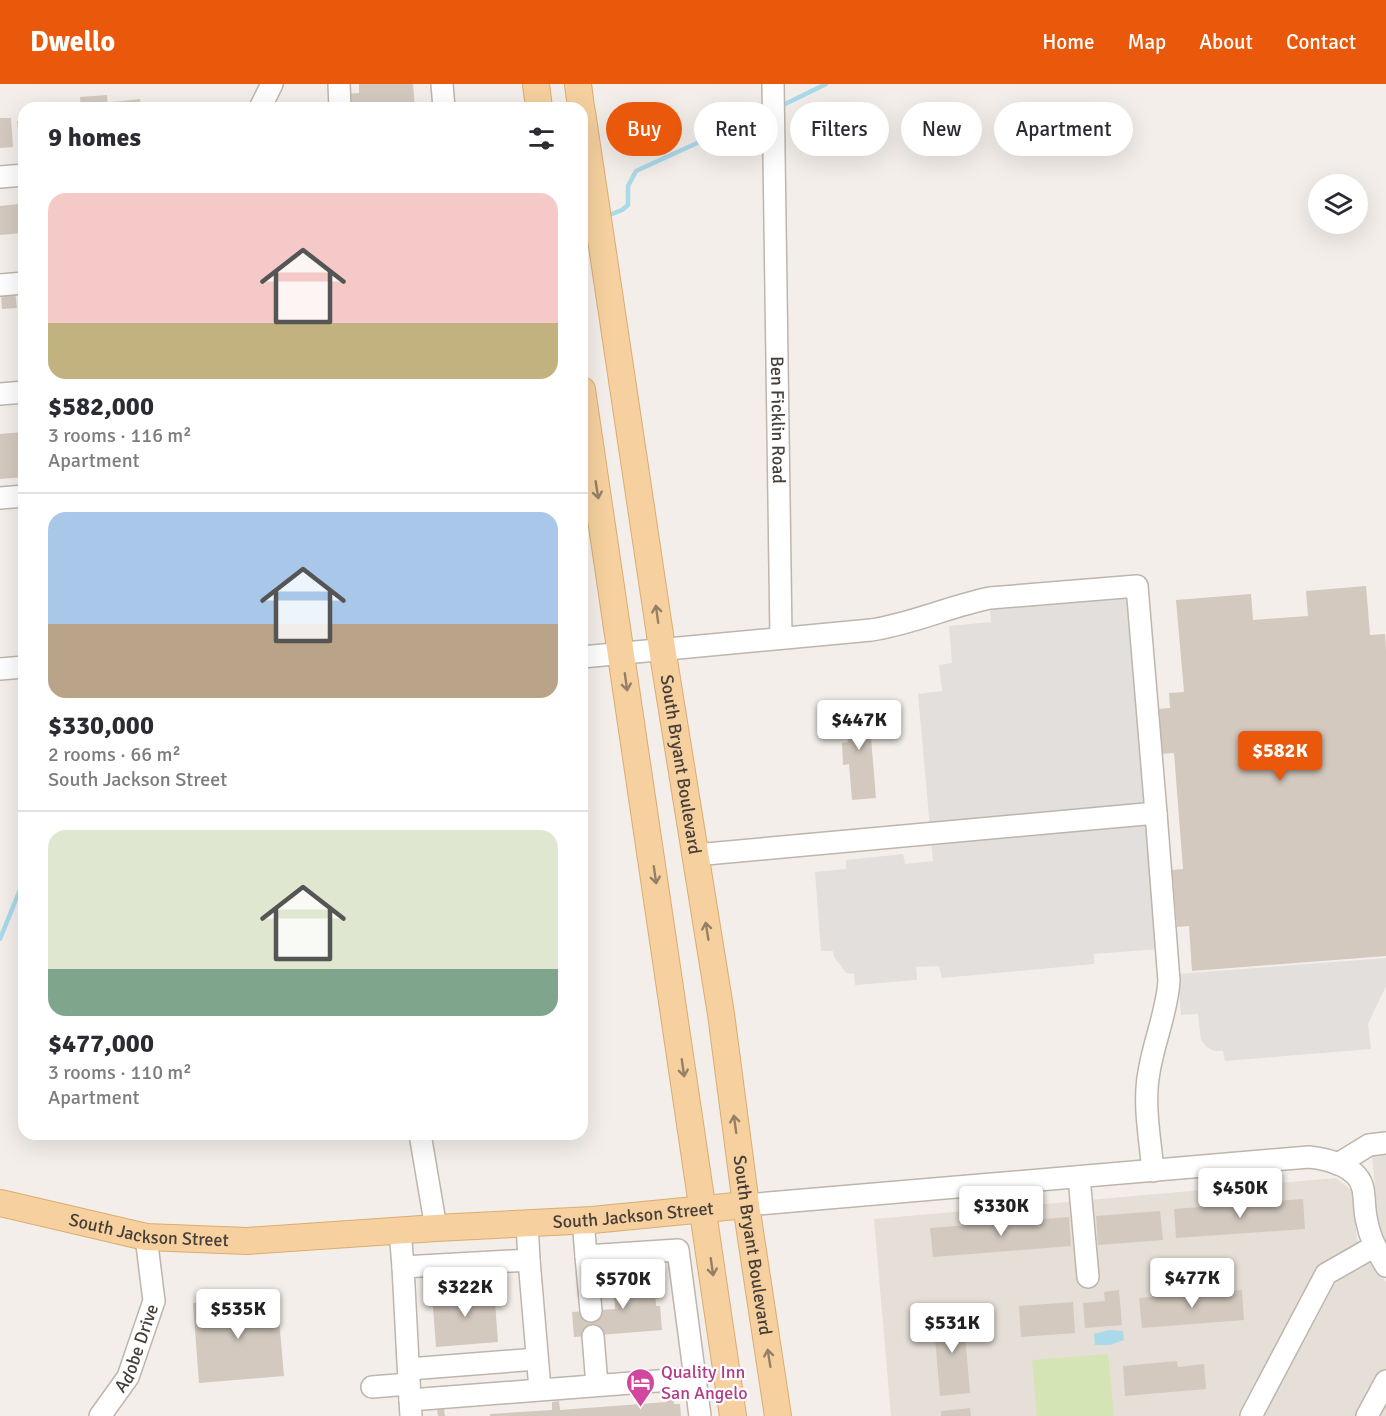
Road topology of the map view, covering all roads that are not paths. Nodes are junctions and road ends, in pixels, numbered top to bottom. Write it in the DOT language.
graph roads {
  1 [pos="272,84"];
  2 [pos="339,84"];
  3 [pos="442,84"];
  4 [pos="536,84"];
  5 [pos="578,84"];
  6 [pos="773,84"];
  7 [pos="263,102"];
  8 [pos="340,102"];
  9 [pos="444,102"];
  10 [pos="538,102"];
  11 [pos="581,102"];
  12 [pos="588,151"];
  13 [pos="18,176"];
  14 [pos="0,177"];
  15 [pos="18,284"];
  16 [pos="0,285"];
  17 [pos="18,392"];
  18 [pos="0,394"];
  19 [pos="588,429"];
  20 [pos="18,496"];
  21 [pos="0,498"];
  22 [pos="781,638"];
  23 [pos="662,648"];
  24 [pos="622,652"];
  25 [pos="588,656"];
  26 [pos="18,668"];
  27 [pos="0,669"];
  28 [pos="1156,813"];
  29 [pos="695,855"];
  30 [pos="421,1140"];
  31 [pos="1386,1143"];
  32 [pos="1343,1166"];
  33 [pos="1153,1171"];
  34 [pos="1079,1177"];
  35 [pos="0,1203"];
  36 [pos="746,1205"];
  37 [pos="704,1209"];
  38 [pos="583,1220"];
  39 [pos="527,1223"];
  40 [pos="436,1228"];
  41 [pos="400,1230"];
  42 [pos="146,1237"];
  43 [pos="1375,1246"];
  44 [pos="586,1256"];
  45 [pos="529,1260"];
  46 [pos="1386,1266"];
  47 [pos="403,1267"];
  48 [pos="1088,1277"];
  49 [pos="591,1311"];
  50 [pos="593,1336"];
  51 [pos="537,1359"];
  52 [pos="696,1378"];
  53 [pos="1385,1384"];
  54 [pos="597,1385"];
  55 [pos="372,1387"];
  56 [pos="540,1389"];
  57 [pos="410,1392"];
  58 [pos="100,1416"];
  59 [pos="700,1416"];
  60 [pos="733,1416"];
  61 [pos="778,1416"];
  62 [pos="1251,1416"];
  63 [pos="1367,1416"];
  1 -- 7 [label="street"];
  2 -- 8 [label="street"];
  3 -- 9 [label="street"];
  4 -- 10 [label="main road"];
  5 -- 11 [label="main road, South Bryant Boulevard"];
  6 -- 22 [label="street, Ben Ficklin Road"];
  23 -- 12 [label="main road, South Bryant Boulevard, one-way"];
  13 -- 14 [label="street"];
  15 -- 16 [label="street"];
  17 -- 18 [label="street"];
  19 -- 24 [label="main road, one-way"];
  20 -- 21 [label="street"];
  22 -- 23 [label="street"];
  22 -- 28 [label="street"];
  23 -- 24 [label="street"];
  23 -- 29 [label="main road, South Bryant Boulevard"];
  24 -- 25 [label="street"];
  24 -- 37 [label="main road, one-way"];
  26 -- 27 [label="street"];
  28 -- 29 [label="street"];
  28 -- 33 [label="street"];
  36 -- 29 [label="main road, South Bryant Boulevard, one-way"];
  30 -- 40 [label="street"];
  31 -- 32 [label="street"];
  32 -- 33 [label="street, South Jackson Street"];
  32 -- 43 [label="street"];
  33 -- 34 [label="street, South Jackson Street"];
  34 -- 36 [label="street, South Jackson Street"];
  34 -- 48 [label="street"];
  35 -- 42 [label="main road, South Jackson Street"];
  36 -- 37 [label="main road, South Jackson Street"];
  61 -- 36 [label="main road, South Bryant Boulevard, one-way"];
  37 -- 38 [label="main road, South Jackson Street"];
  37 -- 60 [label="main road, one-way"];
  38 -- 39 [label="main road, South Jackson Street"];
  38 -- 44 [label="street"];
  39 -- 40 [label="main road, South Jackson Street"];
  39 -- 45 [label="street"];
  40 -- 41 [label="main road, South Jackson Street"];
  41 -- 42 [label="main road, South Jackson Street"];
  41 -- 47 [label="street"];
  42 -- 58 [label="street, Adobe Drive"];
  43 -- 46 [label="street"];
  43 -- 62 [label="street"];
  44 -- 49 [label="street"];
  44 -- 52 [label="street"];
  45 -- 47 [label="street"];
  45 -- 51 [label="street"];
  47 -- 57 [label="street"];
  50 -- 54 [label="street"];
  51 -- 56 [label="street"];
  51 -- 57 [label="street"];
  52 -- 54 [label="street"];
  52 -- 59 [label="street"];
  53 -- 63 [label="street"];
  54 -- 56 [label="street"];
  55 -- 57 [label="street"];
  56 -- 57 [label="street"];
}
